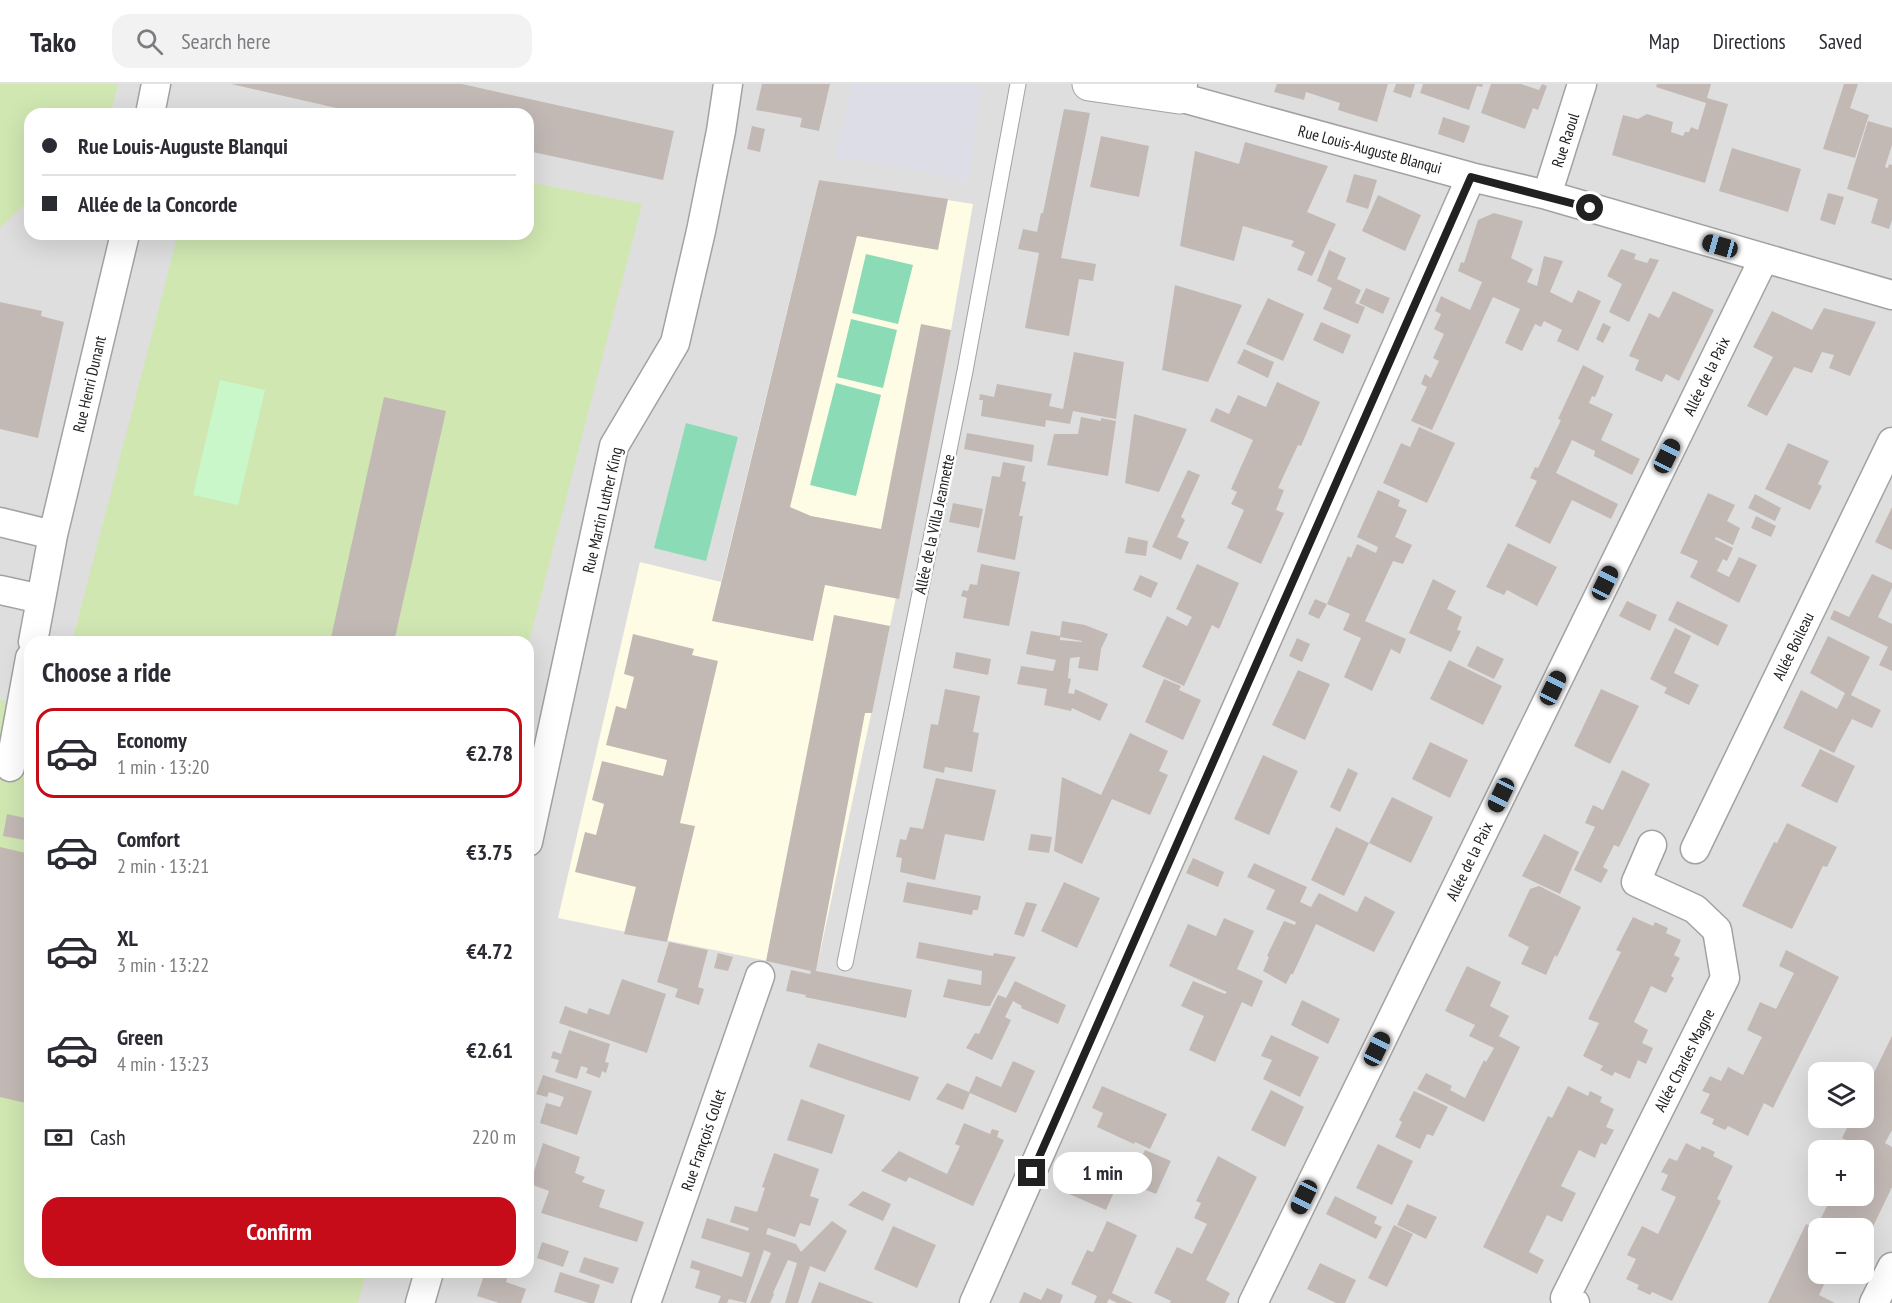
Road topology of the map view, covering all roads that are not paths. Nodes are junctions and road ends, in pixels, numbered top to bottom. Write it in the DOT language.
graph roads {
  1 [pos="156,84"];
  2 [pos="728,84"];
  3 [pos="1018,84"];
  4 [pos="1089,84"];
  5 [pos="1582,84"];
  6 [pos="1181,91"];
  7 [pos="151,108"];
  8 [pos="1471,177"];
  9 [pos="1547,195"];
  10 [pos="124,240"];
  11 [pos="1764,258"];
  12 [pos="1892,295"];
  13 [pos="1892,442"];
  14 [pos="0,522"];
  15 [pos="53,535"];
  16 [pos="0,590"];
  17 [pos="41,599"];
  18 [pos="34,636"];
  19 [pos="24,691"];
  20 [pos="10,767"];
  21 [pos="534,814"];
  22 [pos="1652,845"];
  23 [pos="1695,849"];
  24 [pos="845,963"];
  25 [pos="760,976"];
  26 [pos="1892,1267"];
  27 [pos="427,1278"];
  28 [pos="420,1303"];
  29 [pos="646,1303"];
  30 [pos="974,1303"];
  31 [pos="1252,1303"];
  32 [pos="1575,1303"];
  33 [pos="1874,1303"];
  1 -- 7 [label="street"];
  2 -- 21 [label="street, Rue Martin Luther King"];
  3 -- 24 [label="lane, Allée de la Villa Jeannette"];
  4 -- 6 [label="street, Rue Louis-Auguste Blanqui"];
  5 -- 9 [label="street, Rue Raoul"];
  6 -- 8 [label="street, Rue Louis-Auguste Blanqui"];
  8 -- 9 [label="street, Rue Louis-Auguste Blanqui"];
  8 -- 30 [label="street"];
  9 -- 11 [label="street, Rue Louis-Auguste Blanqui"];
  10 -- 15 [label="street, Rue Henri Dunant"];
  11 -- 12 [label="street, Rue Louis-Auguste Blanqui"];
  11 -- 31 [label="street, Allée de la Paix"];
  13 -- 23 [label="street, Allée Boileau"];
  14 -- 15 [label="street"];
  15 -- 17 [label="street, Rue Henri Dunant"];
  16 -- 17 [label="street"];
  17 -- 18 [label="street, Rue Henri Dunant"];
  19 -- 20 [label="street"];
  22 -- 32 [label="street, Allée Charles Magne"];
  25 -- 29 [label="street, Rue François Collet"];
  26 -- 33 [label="street"];
  27 -- 28 [label="street"];
}
